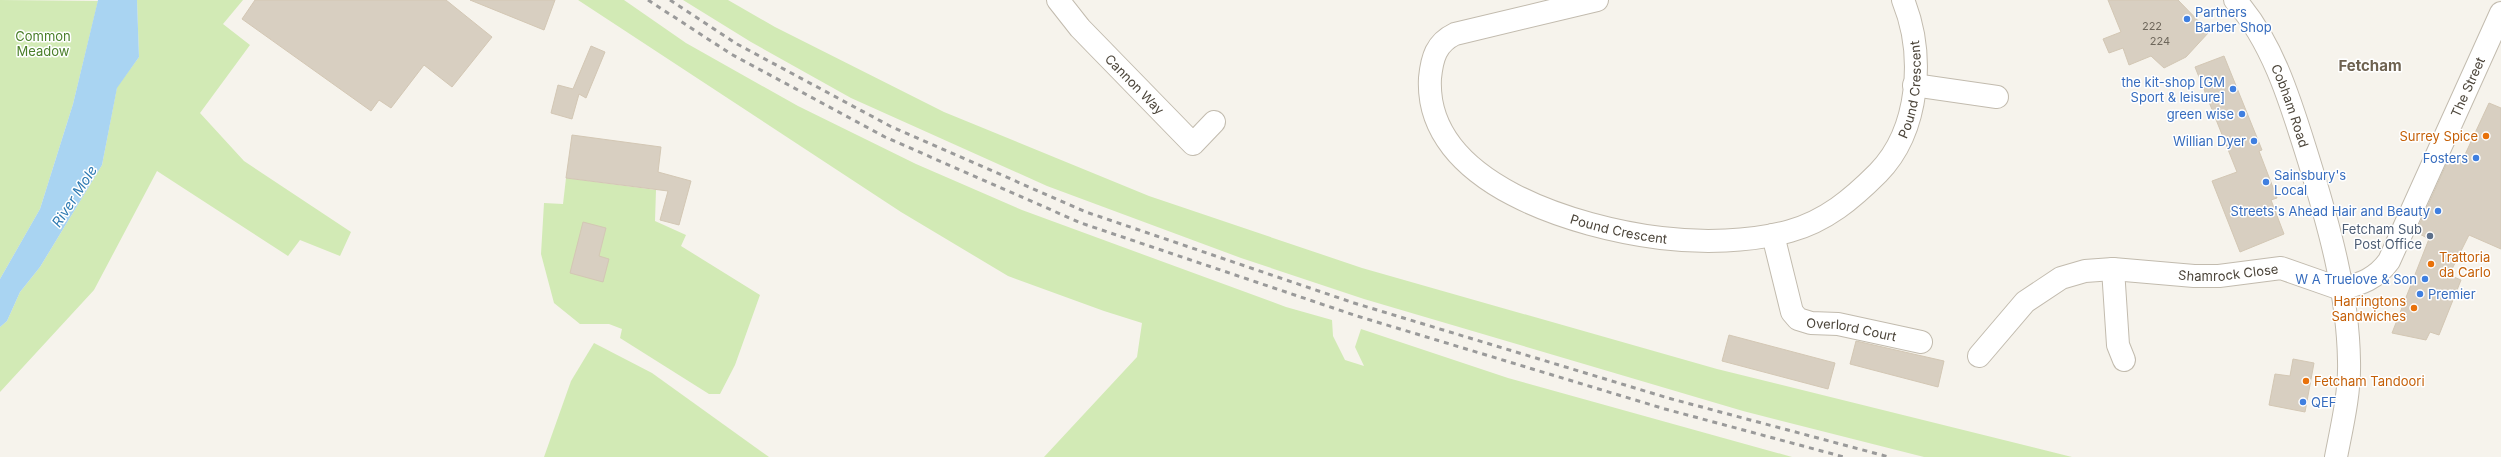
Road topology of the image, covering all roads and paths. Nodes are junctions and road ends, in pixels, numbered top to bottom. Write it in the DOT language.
graph roads {
  1 [pos="1058,0"];
  2 [pos="1597,0"];
  3 [pos="1903,0"];
  4 [pos="2235,0"];
  5 [pos="2501,13"];
  6 [pos="1914,85"];
  7 [pos="1997,96"];
  8 [pos="1214,122"];
  9 [pos="1773,235"];
  10 [pos="2113,269"];
  11 [pos="2341,289"];
  12 [pos="1921,342"];
  13 [pos="1979,356"];
  14 [pos="2124,360"];
  15 [pos="2336,457"];
  1 -- 8 [label="street, Cannon Way"];
  2 -- 9 [label="street, Pound Crescent"];
  3 -- 6 [label="street, Pound Crescent"];
  4 -- 11 [label="street, Cobham Road"];
  5 -- 11 [label="street, The Street"];
  6 -- 7 [label="street"];
  6 -- 9 [label="street, Pound Crescent"];
  9 -- 12 [label="street, Overlord Court"];
  10 -- 11 [label="street, Shamrock Close"];
  10 -- 13 [label="street, Shamrock Close"];
  10 -- 14 [label="street"];
  11 -- 15 [label="street, Cobham Road"];
}
